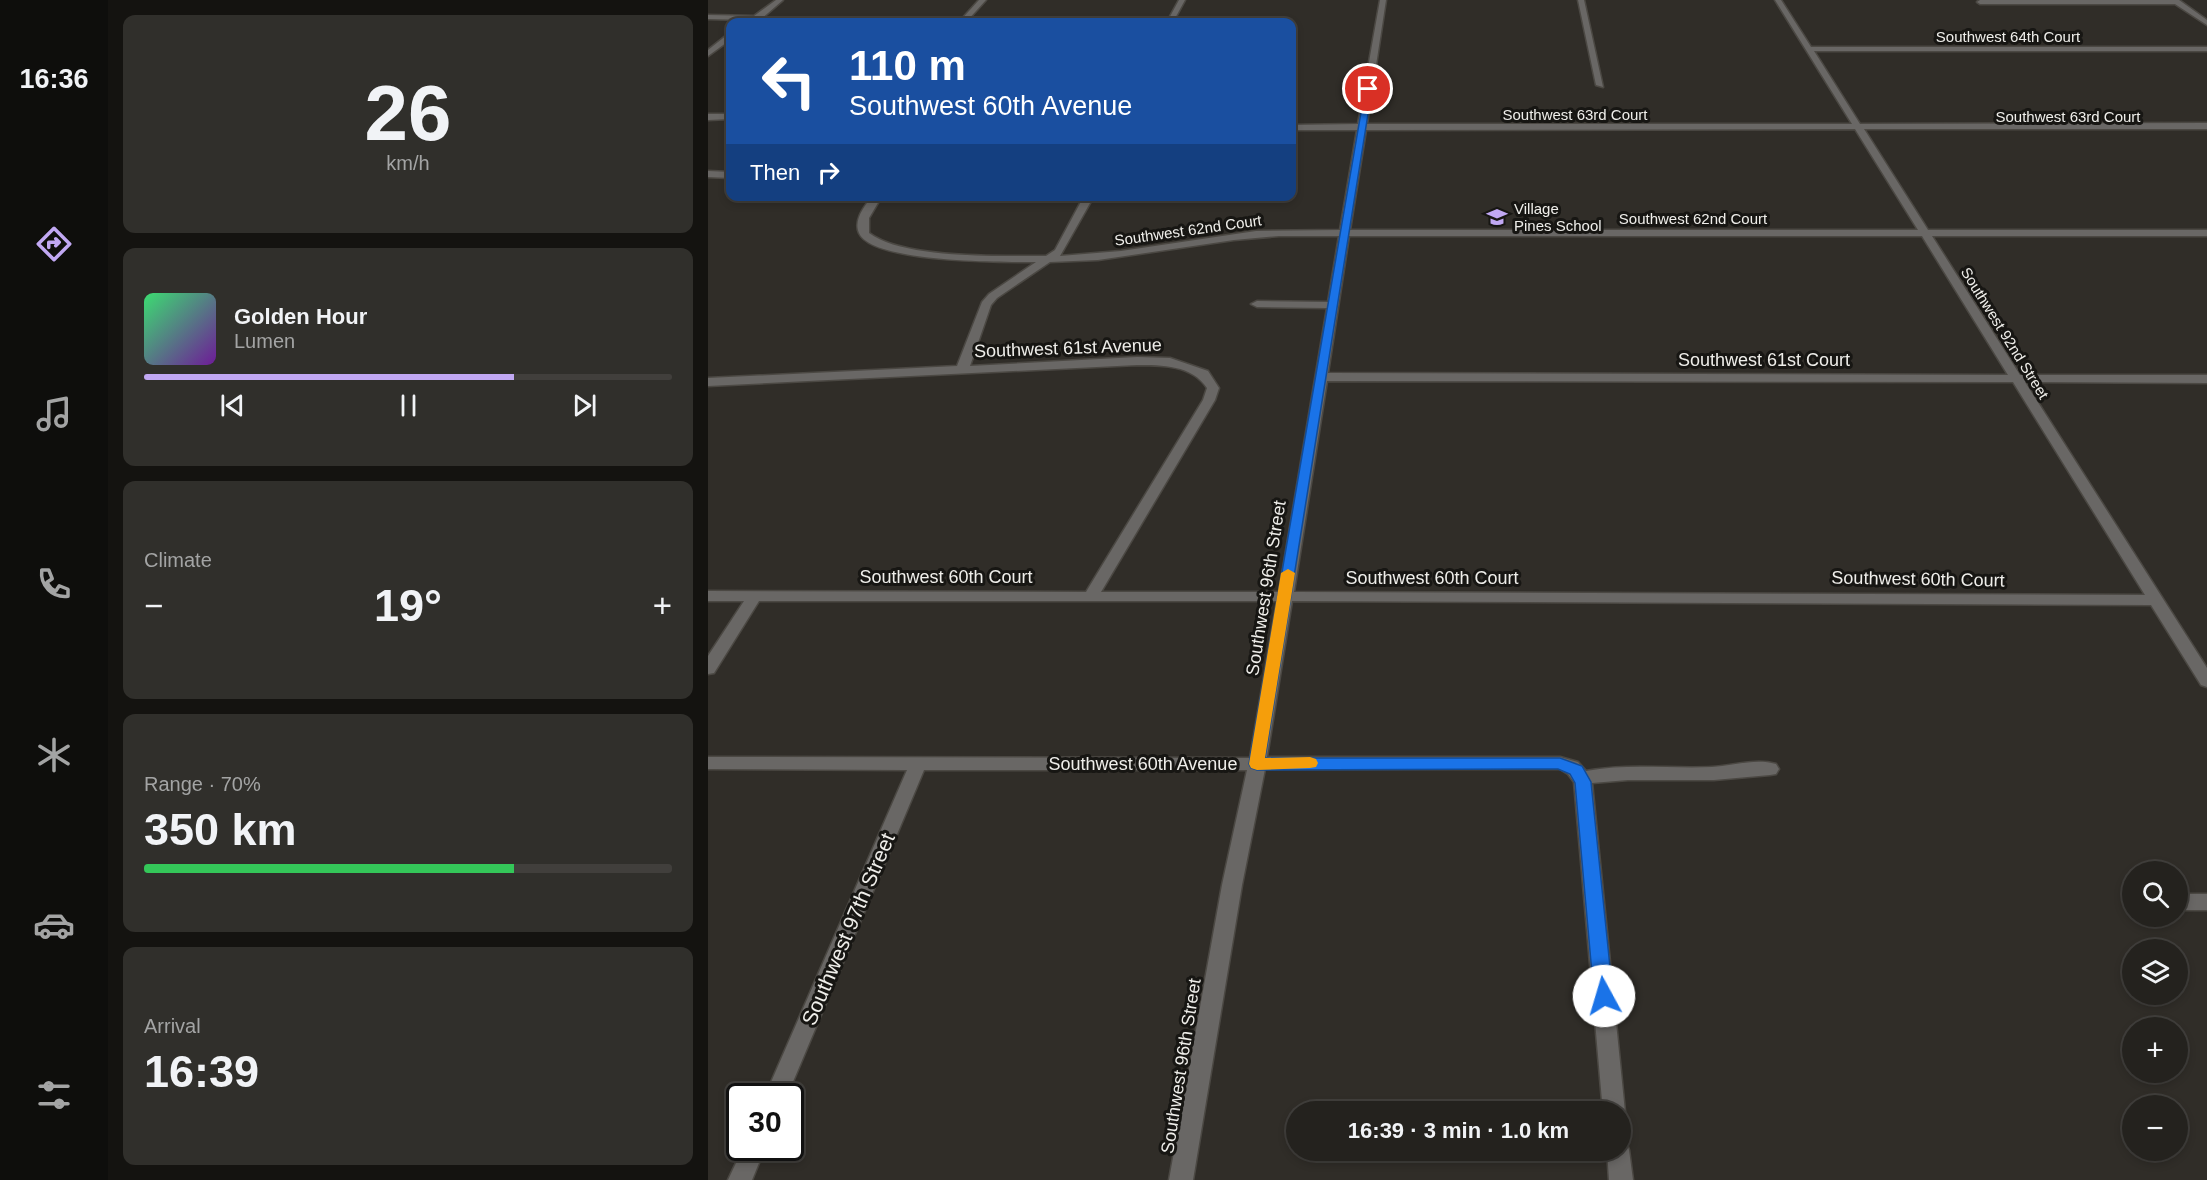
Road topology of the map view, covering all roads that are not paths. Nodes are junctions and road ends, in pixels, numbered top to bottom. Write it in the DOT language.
graph roads {
  1 [pos="780,0"];
  2 [pos="983,0"];
  3 [pos="1182,0"];
  4 [pos="1383,0"];
  5 [pos="1581,0"];
  6 [pos="1778,0"];
  7 [pos="2175,1"];
  8 [pos="1980,2"];
  9 [pos="708,18"];
  10 [pos="757,18"];
  11 [pos="966,18"];
  12 [pos="1172,18"];
  13 [pos="726,19"];
  14 [pos="2207,23"];
  15 [pos="726,40"];
  16 [pos="1810,49"];
  17 [pos="2207,49"];
  18 [pos="708,54"];
  19 [pos="1600,85"];
  20 [pos="708,117"];
  21 [pos="726,117"];
  22 [pos="1296,127"];
  23 [pos="1362,128"];
  24 [pos="1858,128"];
  25 [pos="2207,128"];
  26 [pos="708,174"];
  27 [pos="726,174"];
  28 [pos="874,201"];
  29 [pos="1086,201"];
  30 [pos="1345,232"];
  31 [pos="1924,232"];
  32 [pos="2207,233"];
  33 [pos="1051,259"];
  34 [pos="1257,304"];
  35 [pos="1332,305"];
  36 [pos="962,369"];
  37 [pos="1321,377"];
  38 [pos="2016,379"];
  39 [pos="2207,379"];
  40 [pos="708,382"];
  41 [pos="708,596"];
  42 [pos="755,596"];
  43 [pos="1090,597"];
  44 [pos="1284,597"];
  45 [pos="2157,600"];
  46 [pos="708,669"];
  47 [pos="2207,681"];
  48 [pos="708,762"];
  49 [pos="919,762"];
  50 [pos="1257,764"];
  51 [pos="1770,769"];
  52 [pos="1579,774"];
  53 [pos="2188,902"];
  54 [pos="2207,902"];
  55 [pos="782,1083"];
  56 [pos="1613,1101"];
  57 [pos="748,1161"];
  58 [pos="1619,1161"];
  59 [pos="740,1180"];
  60 [pos="1181,1180"];
  61 [pos="1621,1180"];
  1 -- 10 [label="street"];
  2 -- 11 [label="street"];
  3 -- 12 [label="street"];
  4 -- 23 [label="street, Southwest 96th Street"];
  5 -- 19 [label="street"];
  6 -- 16 [label="street, Southwest 92nd Street"];
  7 -- 8 [label="street"];
  7 -- 14 [label="street"];
  9 -- 13 [label="street"];
  15 -- 18 [label="street"];
  16 -- 17 [label="street, Southwest 64th Court"];
  16 -- 24 [label="street, Southwest 92nd Street"];
  20 -- 21 [label="street"];
  22 -- 23 [label="street, Southwest 63rd Court"];
  23 -- 24 [label="street, Southwest 63rd Court"];
  23 -- 30 [label="street, Southwest 96th Street"];
  24 -- 25 [label="street, Southwest 63rd Court"];
  24 -- 31 [label="street, Southwest 92nd Street"];
  26 -- 27 [label="street"];
  28 -- 33 [label="street, Southwest 62nd Court"];
  29 -- 33 [label="street"];
  30 -- 31 [label="street, Southwest 62nd Court"];
  30 -- 33 [label="street, Southwest 62nd Court"];
  30 -- 35 [label="street, Southwest 96th Street"];
  31 -- 32 [label="street, Southwest 62nd Court"];
  31 -- 38 [label="street, Southwest 92nd Street"];
  33 -- 36 [label="street"];
  34 -- 35 [label="street"];
  35 -- 37 [label="street, Southwest 96th Street"];
  36 -- 40 [label="street, Southwest 61st Avenue"];
  36 -- 43 [label="street, Southwest 61st Avenue"];
  37 -- 38 [label="street, Southwest 61st Court"];
  37 -- 44 [label="street, Southwest 96th Street"];
  38 -- 39 [label="street, Southwest 61st Court"];
  38 -- 45 [label="street, Southwest 92nd Street"];
  41 -- 42 [label="street, Southwest 60th Court"];
  42 -- 43 [label="street, Southwest 60th Court"];
  42 -- 46 [label="street"];
  43 -- 44 [label="street, Southwest 60th Court"];
  44 -- 45 [label="street, Southwest 60th Court"];
  44 -- 50 [label="street, Southwest 96th Street"];
  45 -- 47 [label="street, Southwest 92nd Street"];
  48 -- 49 [label="street, Southwest 60th Avenue"];
  49 -- 50 [label="street, Southwest 60th Avenue"];
  49 -- 55 [label="street, Southwest 97th Street"];
  50 -- 52 [label="street, Southwest 60th Avenue"];
  50 -- 60 [label="street, Southwest 96th Street"];
  51 -- 52 [label="street, Southwest 60th Avenue"];
  52 -- 56 [label="street"];
  53 -- 54 [label="street"];
  57 -- 59 [label="street"];
  58 -- 61 [label="street"];
}
